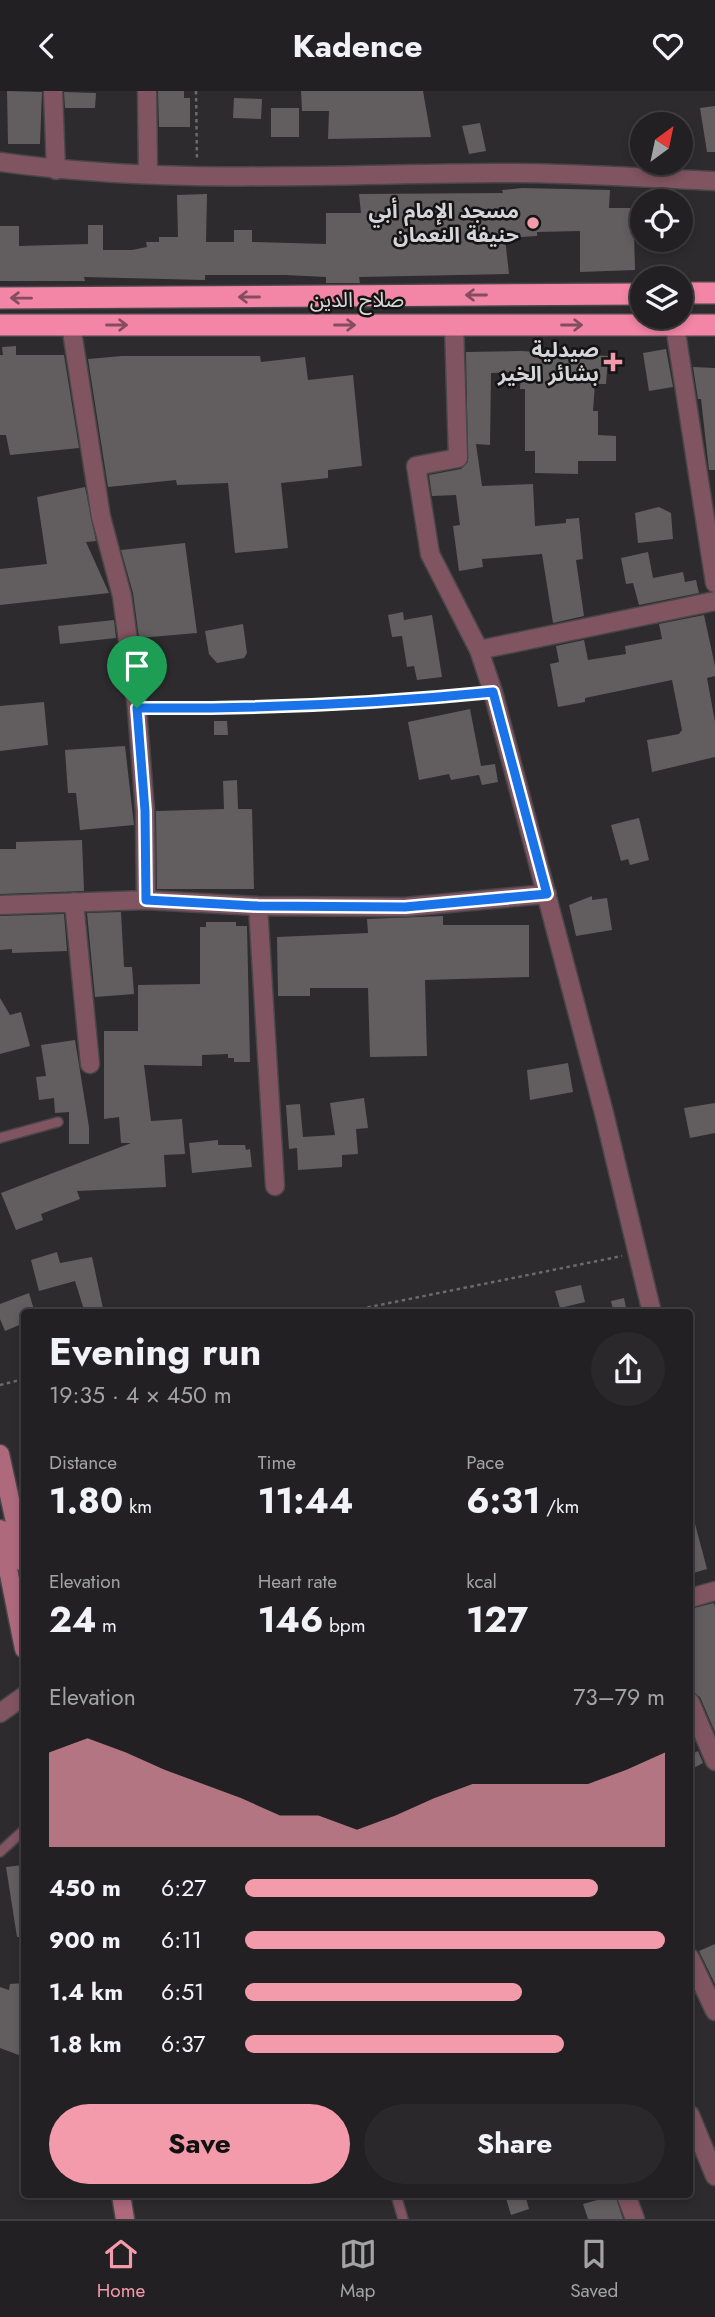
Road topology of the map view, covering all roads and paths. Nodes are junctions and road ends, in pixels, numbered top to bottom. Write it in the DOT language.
graph roads {
  1 [pos="53,91"];
  2 [pos="147,91"];
  3 [pos="197,91"];
  4 [pos="0,162"];
  5 [pos="56,170"];
  6 [pos="148,172"];
  7 [pos="198,174"];
  8 [pos="715,181"];
  9 [pos="693,293"];
  10 [pos="715,293"];
  11 [pos="630,294"];
  12 [pos="0,298"];
  13 [pos="454,324"];
  14 [pos="0,325"];
  15 [pos="71,325"];
  16 [pos="715,325"];
  17 [pos="630,326"];
  18 [pos="693,326"];
  19 [pos="675,329"];
  20 [pos="715,583"];
  21 [pos="715,601"];
  22 [pos="479,650"];
  23 [pos="493,692"];
  24 [pos="137,708"];
  25 [pos="547,894"];
  26 [pos="146,900"];
  27 [pos="74,902"];
  28 [pos="0,905"];
  29 [pos="258,906"];
  30 [pos="90,1064"];
  31 [pos="58,1122"];
  32 [pos="0,1138"];
  33 [pos="275,1186"];
  34 [pos="639,1253"];
  35 [pos="360,1309"];
  36 [pos="651,1309"];
  37 [pos="21,1380"];
  38 [pos="0,1385"];
  39 [pos="0,1454"];
  40 [pos="0,1529"];
  41 [pos="21,1549"];
  42 [pos="715,1591"];
  43 [pos="693,1597"];
  44 [pos="21,1634"];
  45 [pos="21,1698"];
  46 [pos="693,1709"];
  47 [pos="0,1713"];
  48 [pos="715,1761"];
  49 [pos="21,1834"];
  50 [pos="0,1853"];
  51 [pos="693,1964"];
  52 [pos="715,2011"];
  53 [pos="693,2122"];
  54 [pos="715,2176"];
  55 [pos="122,2198"];
  56 [pos="397,2198"];
  57 [pos="627,2198"];
  58 [pos="125,2219"];
  59 [pos="403,2219"];
  60 [pos="635,2219"];
  1 -- 5 [label="street"];
  2 -- 6 [label="street"];
  3 -- 7 [label="path"];
  4 -- 5 [label="street"];
  5 -- 6 [label="street"];
  6 -- 7 [label="street"];
  7 -- 8 [label="street"];
  9 -- 10 [label="highway"];
  11 -- 12 [label="highway, صلاح الدين, one-way"];
  15 -- 13 [label="highway, صلاح الدين, one-way"];
  13 -- 17 [label="highway, صلاح الدين, one-way"];
  13 -- 22 [label="street"];
  14 -- 15 [label="highway, صلاح الدين"];
  15 -- 24 [label="street"];
  16 -- 18 [label="highway, صلاح الدين"];
  19 -- 20 [label="street"];
  21 -- 22 [label="street"];
  22 -- 23 [label="street"];
  23 -- 24 [label="path"];
  23 -- 25 [label="street"];
  24 -- 26 [label="street"];
  25 -- 29 [label="street"];
  25 -- 34 [label="street"];
  26 -- 27 [label="street"];
  26 -- 29 [label="street"];
  27 -- 28 [label="street"];
  27 -- 30 [label="street"];
  29 -- 33 [label="street"];
  31 -- 32 [label="lane"];
  34 -- 35 [label="path"];
  34 -- 36 [label="street"];
  37 -- 38 [label="path"];
  39 -- 41 [label="street"];
  40 -- 44 [label="street"];
  42 -- 43 [label="street"];
  45 -- 47 [label="street"];
  46 -- 48 [label="street"];
  49 -- 50 [label="lane"];
  51 -- 52 [label="street"];
  53 -- 54 [label="street"];
  55 -- 58 [label="street"];
  56 -- 59 [label="lane"];
  57 -- 60 [label="street"];
}
